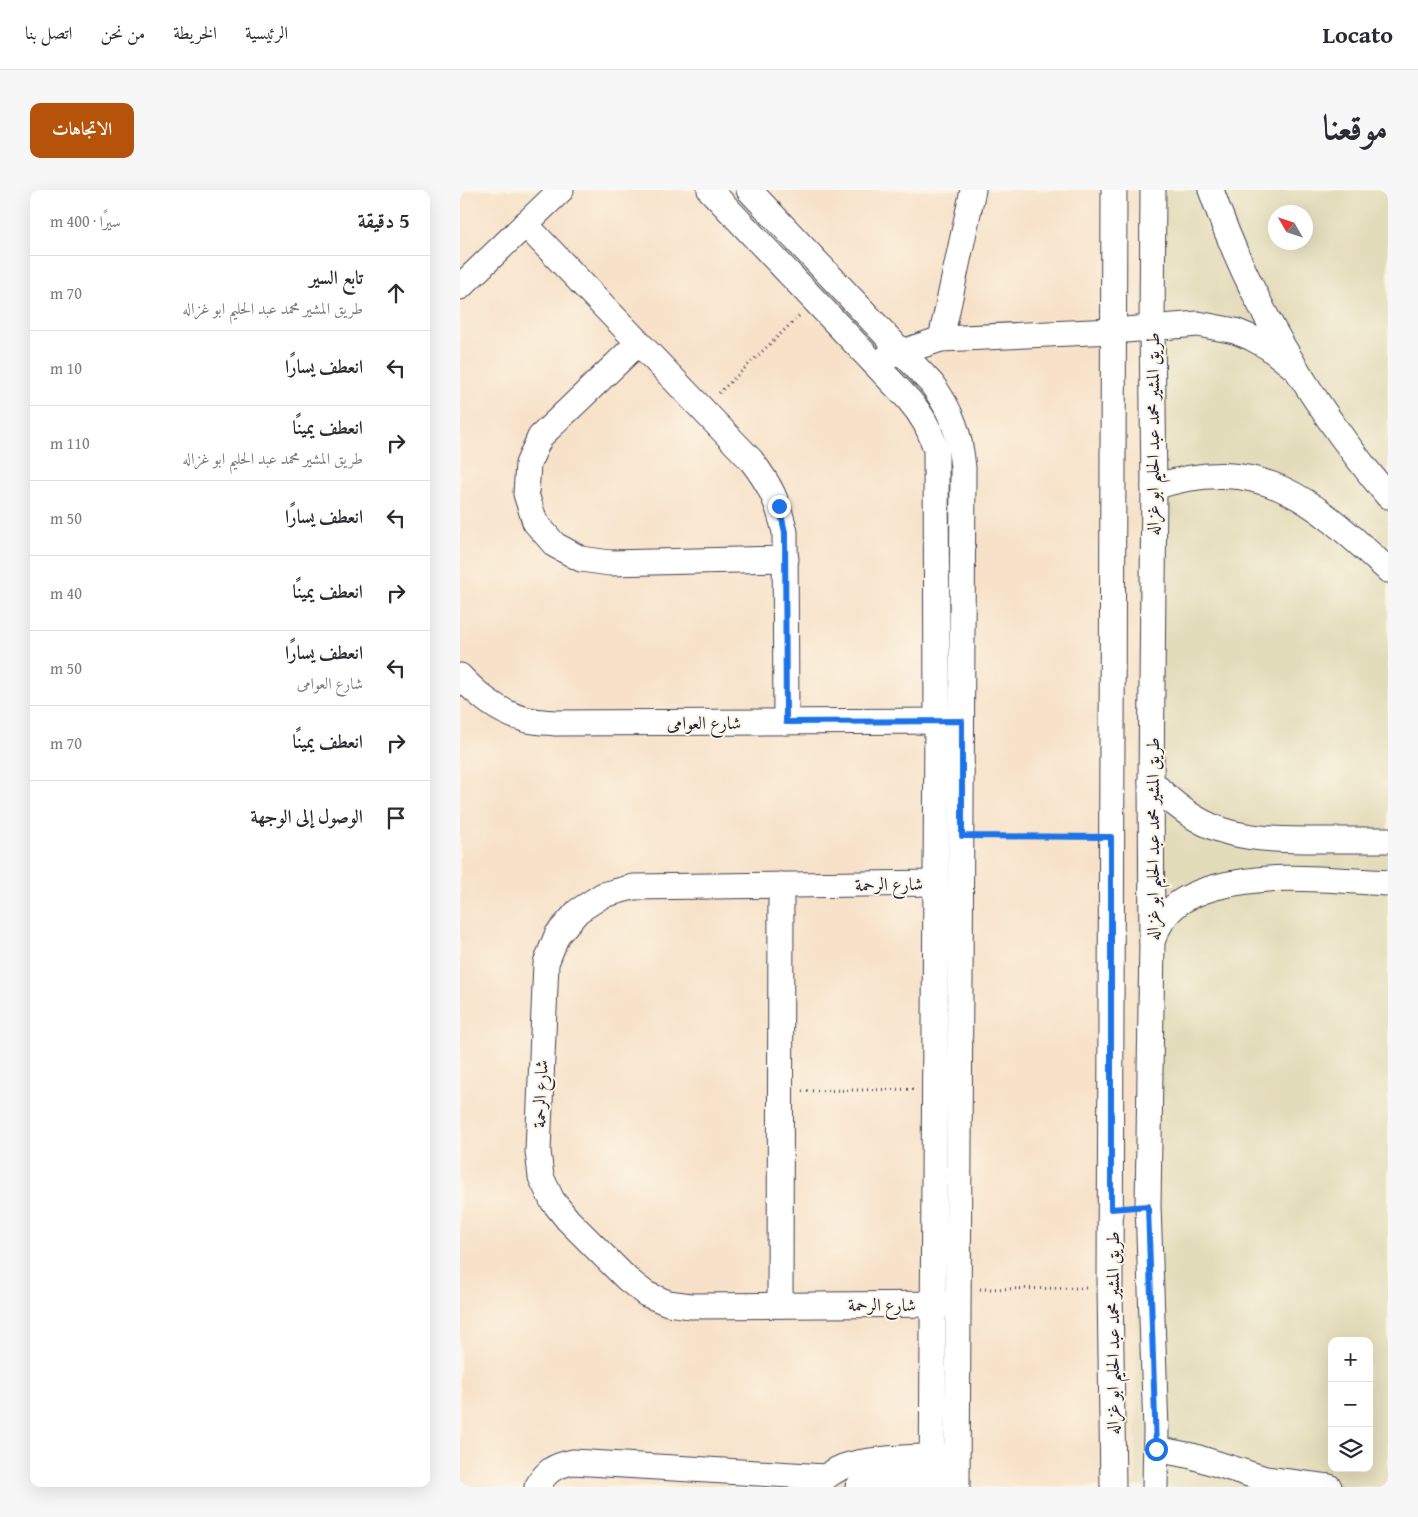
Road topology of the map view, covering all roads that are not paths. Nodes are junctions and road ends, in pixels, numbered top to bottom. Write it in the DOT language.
graph roads {
  1 [pos="561,190"];
  2 [pos="710,190"];
  3 [pos="749,190"];
  4 [pos="973,190"];
  5 [pos="1114,190"];
  6 [pos="1153,190"];
  7 [pos="1211,190"];
  8 [pos="525,224"];
  9 [pos="460,287"];
  10 [pos="1152,327"];
  11 [pos="1113,331"];
  12 [pos="942,340"];
  13 [pos="638,343"];
  14 [pos="902,351"];
  15 [pos="873,362"];
  16 [pos="1297,370"];
  17 [pos="1154,487"];
  18 [pos="1388,496"];
  19 [pos="786,560"];
  20 [pos="1388,570"];
  21 [pos="460,676"];
  22 [pos="937,721"];
  23 [pos="962,721"];
  24 [pos="786,722"];
  25 [pos="1151,781"];
  26 [pos="1388,840"];
  27 [pos="936,883"];
  28 [pos="1388,883"];
  29 [pos="781,885"];
  30 [pos="1152,941"];
  31 [pos="1148,1206"];
  32 [pos="1111,1209"];
  33 [pos="959,1296"];
  34 [pos="933,1304"];
  35 [pos="780,1305"];
  36 [pos="1156,1449"];
  37 [pos="958,1473"];
  38 [pos="932,1475"];
  39 [pos="820,1482"];
  40 [pos="1265,1483"];
  41 [pos="537,1487"];
  42 [pos="858,1487"];
  43 [pos="1113,1487"];
  44 [pos="1155,1487"];
  45 [pos="1329,1487"];
  1 -- 8 [label="street"];
  2 -- 15 [label="street"];
  3 -- 14 [label="street"];
  4 -- 12 [label="street"];
  5 -- 11 [label="street, طريق المشير محمد عبد الحليم ابو غزاله"];
  6 -- 10 [label="street, طريق المشير محمد عبد الحليم ابو غزاله"];
  7 -- 16 [label="street"];
  8 -- 9 [label="street"];
  8 -- 13 [label="street"];
  10 -- 11 [label="street"];
  10 -- 16 [label="street"];
  10 -- 17 [label="street, طريق المشير محمد عبد الحليم ابو غزاله"];
  11 -- 12 [label="street"];
  11 -- 32 [label="street, طريق المشير محمد عبد الحليم ابو غزاله"];
  12 -- 14 [label="street"];
  13 -- 19 [label="street"];
  13 -- 19 [label="street"];
  14 -- 15 [label="street"];
  14 -- 23 [label="street"];
  15 -- 22 [label="street"];
  16 -- 18 [label="street"];
  17 -- 20 [label="street"];
  17 -- 25 [label="street, طريق المشير محمد عبد الحليم ابو غزاله"];
  19 -- 24 [label="street"];
  21 -- 24 [label="street, شارع العوامى"];
  22 -- 23 [label="street, شارع العوامى"];
  22 -- 24 [label="street, شارع العوامى"];
  22 -- 27 [label="street"];
  23 -- 33 [label="street"];
  25 -- 26 [label="street"];
  25 -- 30 [label="street, طريق المشير محمد عبد الحليم ابو غزاله"];
  27 -- 29 [label="street, شارع الرحمة"];
  27 -- 34 [label="street"];
  28 -- 30 [label="street"];
  29 -- 35 [label="street"];
  29 -- 35 [label="street, شارع الرحمة"];
  30 -- 31 [label="street, طريق المشير محمد عبد الحليم ابو غزاله"];
  31 -- 32 [label="street"];
  31 -- 36 [label="street, طريق المشير محمد عبد الحليم ابو غزاله"];
  32 -- 43 [label="street, طريق المشير محمد عبد الحليم ابو غزاله"];
  33 -- 34 [label="street, شارع الرحمة"];
  33 -- 37 [label="street"];
  34 -- 35 [label="street, شارع الرحمة"];
  34 -- 38 [label="street"];
  36 -- 40 [label="street"];
  36 -- 44 [label="street, طريق المشير محمد عبد الحليم ابو غزاله"];
  37 -- 38 [label="street"];
  38 -- 39 [label="street"];
  38 -- 42 [label="street"];
  39 -- 41 [label="street"];
  40 -- 45 [label="street"];
}
